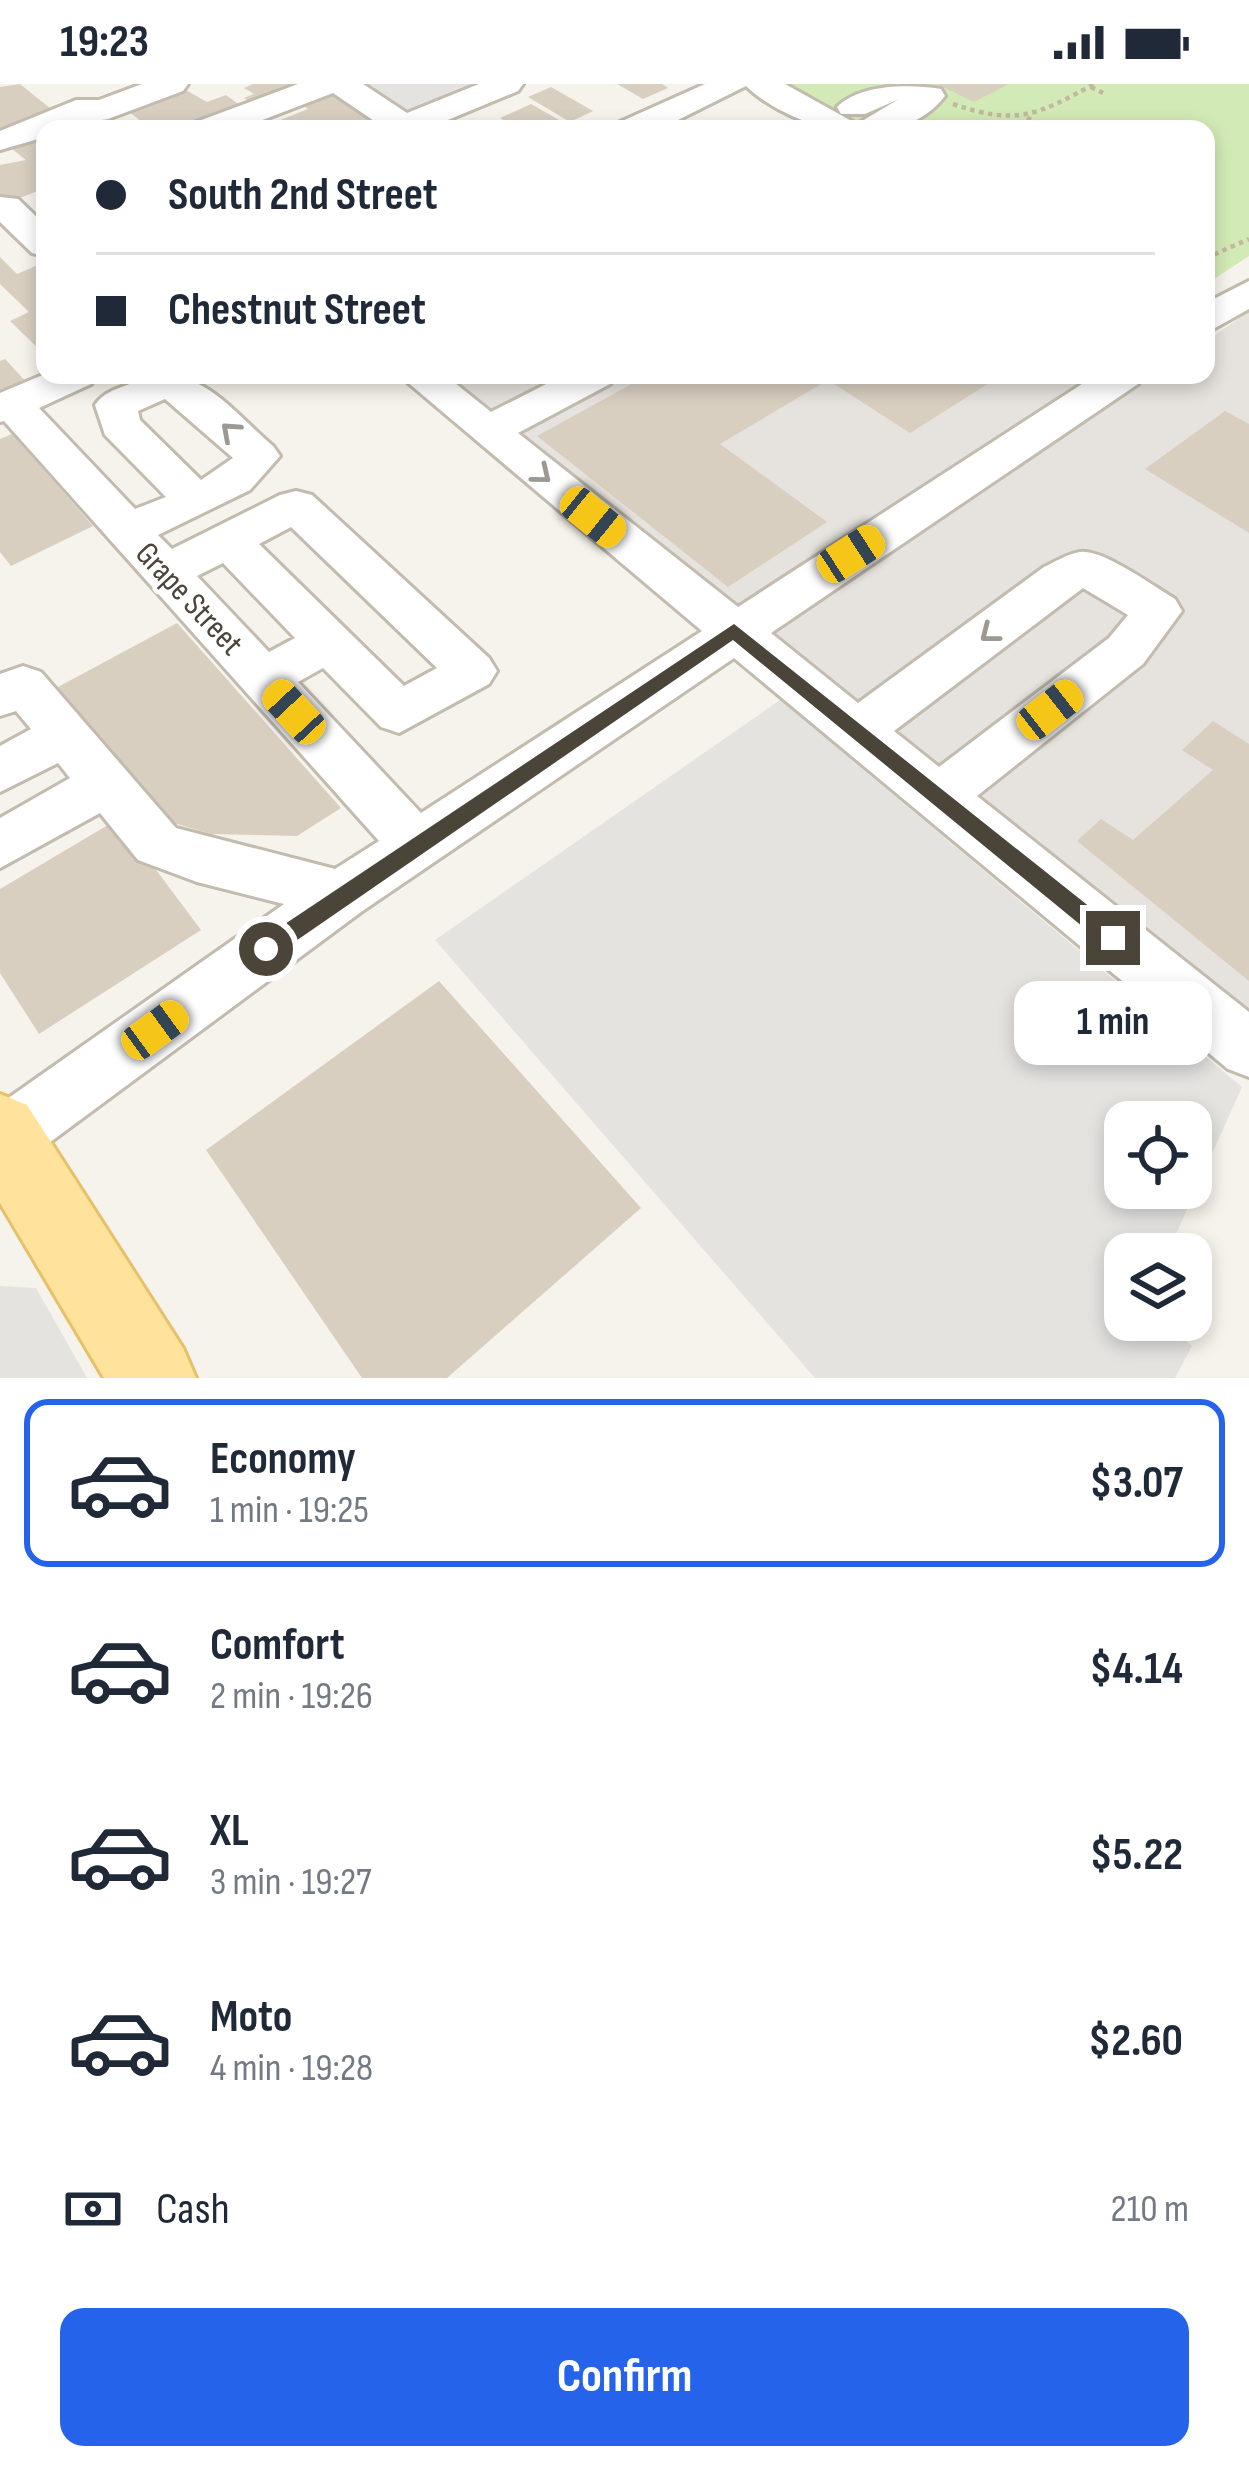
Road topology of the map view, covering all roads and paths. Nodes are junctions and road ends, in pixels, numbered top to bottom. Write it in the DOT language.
graph roads {
  1 [pos="60,84"];
  2 [pos="172,84"];
  3 [pos="325,84"];
  4 [pos="341,84"];
  5 [pos="507,84"];
  6 [pos="732,84"];
  7 [pos="761,84"];
  8 [pos="1092,86"];
  9 [pos="1105,94"];
  10 [pos="929,96"];
  11 [pos="100,116"];
  12 [pos="1027,118"];
  13 [pos="231,120"];
  14 [pos="395,120"];
  15 [pos="419,120"];
  16 [pos="652,120"];
  17 [pos="851,120"];
  18 [pos="862,120"];
  19 [pos="1031,120"];
  20 [pos="36,133"];
  21 [pos="4,141"];
  22 [pos="36,195"];
  23 [pos="3,208"];
  24 [pos="36,237"];
  25 [pos="1249,239"];
  26 [pos="1215,254"];
  27 [pos="1249,292"];
  28 [pos="1215,315"];
  29 [pos="1215,326"];
  30 [pos="1249,345"];
  31 [pos="56,384"];
  32 [pos="430,384"];
  33 [pos="1110,384"];
  34 [pos="539,386"];
  35 [pos="6,406"];
  36 [pos="488,431"];
  37 [pos="195,500"];
  38 [pos="125,530"];
  39 [pos="228,540"];
  40 [pos="164,573"];
  41 [pos="734,631"];
  42 [pos="328,642"];
  43 [pos="263,679"];
  44 [pos="0,697"];
  45 [pos="856,729"];
  46 [pos="64,735"];
  47 [pos="0,771"];
  48 [pos="105,784"];
  49 [pos="938,797"];
  50 [pos="0,845"];
  51 [pos="417,846"];
  52 [pos="340,895"];
  53 [pos="1249,1048"];
  54 [pos="1,1137"];
  55 [pos="153,1378"];
  1 -- 11 [label="street"];
  2 -- 11 [label="street"];
  3 -- 13 [label="street"];
  4 -- 14 [label="street"];
  5 -- 15 [label="street"];
  6 -- 16 [label="street"];
  7 -- 17 [label="street"];
  8 -- 9 [label="path"];
  8 -- 12 [label="path"];
  10 -- 12 [label="path"];
  10 -- 18 [label="street"];
  12 -- 19 [label="path"];
  20 -- 21 [label="street"];
  22 -- 23 [label="street"];
  23 -- 24 [label="street"];
  25 -- 26 [label="path"];
  27 -- 28 [label="street"];
  29 -- 30 [label="street"];
  31 -- 35 [label="street"];
  32 -- 36 [label="street"];
  33 -- 41 [label="street"];
  34 -- 36 [label="street"];
  35 -- 38 [label="street, Grape Street"];
  36 -- 41 [label="street, one-way"];
  37 -- 38 [label="street"];
  38 -- 40 [label="street, Grape Street"];
  39 -- 40 [label="street"];
  39 -- 42 [label="street"];
  39 -- 42 [label="street"];
  40 -- 43 [label="street, Grape Street"];
  41 -- 45 [label="street"];
  41 -- 51 [label="street"];
  42 -- 43 [label="street"];
  43 -- 51 [label="street, Grape Street"];
  44 -- 46 [label="street"];
  45 -- 49 [label="street"];
  49 -- 45 [label="street, one-way"];
  46 -- 47 [label="street"];
  46 -- 48 [label="street"];
  48 -- 50 [label="street"];
  48 -- 52 [label="street"];
  49 -- 53 [label="street"];
  51 -- 52 [label="street"];
  52 -- 54 [label="street"];
  54 -- 55 [label="main road"];
}
